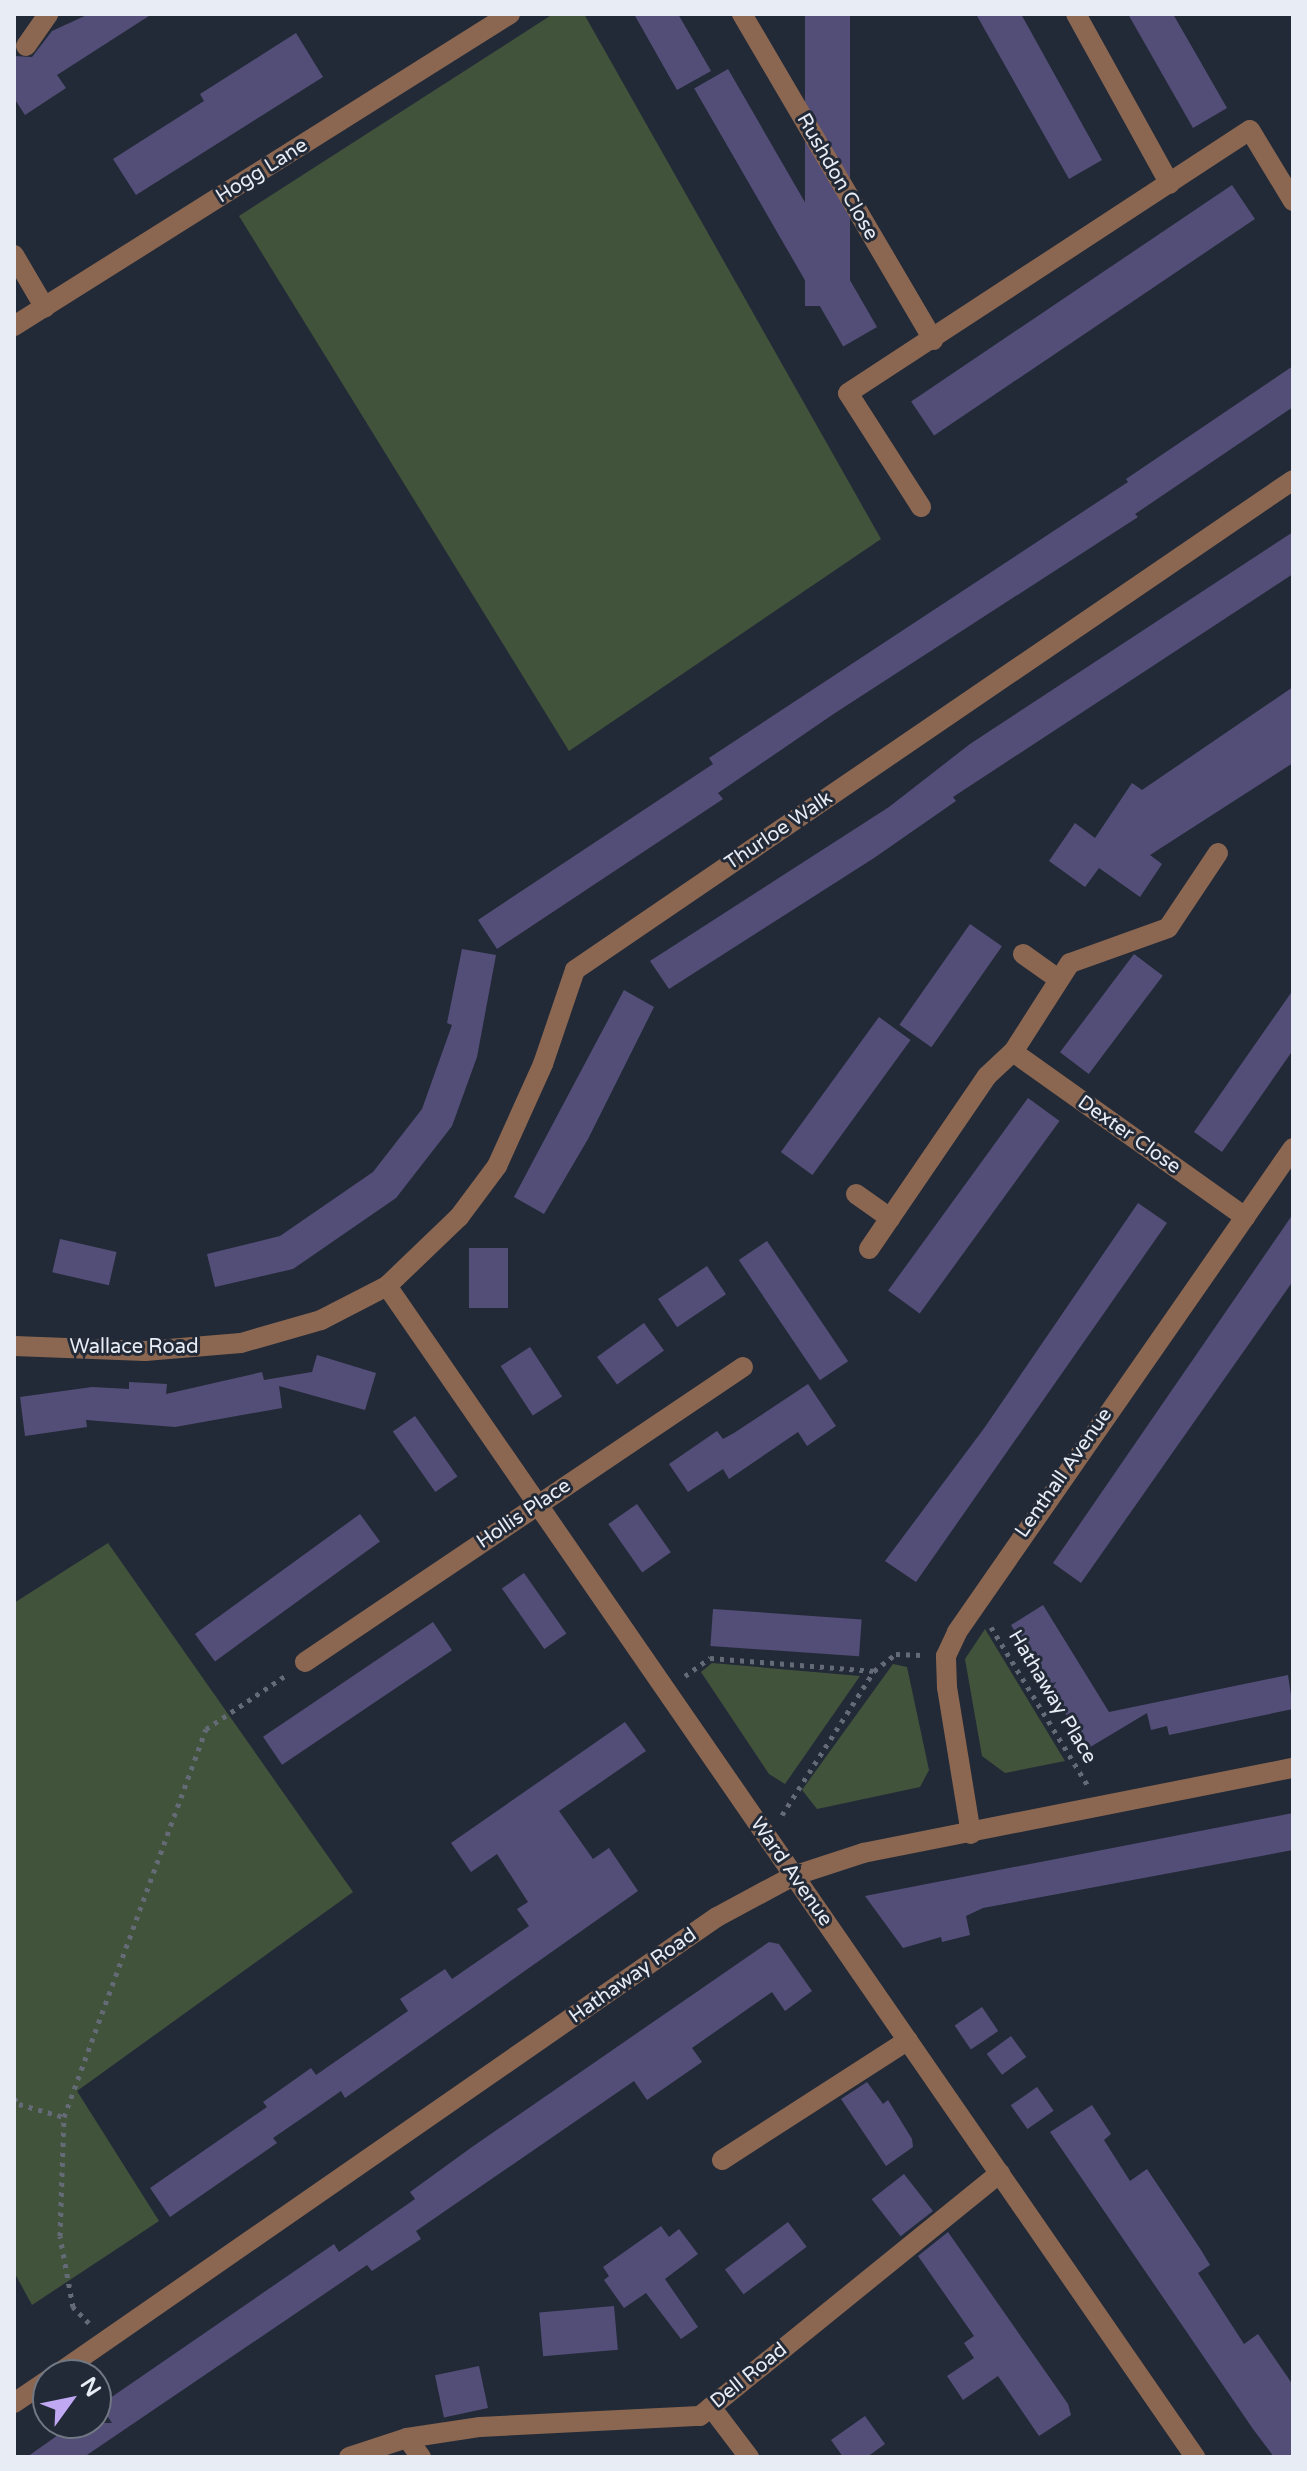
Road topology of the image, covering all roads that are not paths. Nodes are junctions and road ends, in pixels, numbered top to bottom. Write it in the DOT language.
graph roads {
  1 [pos="48,14"];
  2 [pos="510,14"];
  3 [pos="742,14"];
  4 [pos="1076,14"];
  5 [pos="26,46"];
  6 [pos="1170,184"];
  7 [pos="1293,201"];
  8 [pos="14,255"];
  9 [pos="45,308"];
  10 [pos="14,326"];
  11 [pos="933,340"];
  12 [pos="1293,480"];
  13 [pos="921,507"];
  14 [pos="1218,853"];
  15 [pos="1023,954"];
  16 [pos="1058,979"];
  17 [pos="1013,1052"];
  18 [pos="1293,1148"];
  19 [pos="1285,1174"];
  20 [pos="856,1194"];
  21 [pos="1245,1217"];
  22 [pos="890,1218"];
  23 [pos="869,1249"];
  24 [pos="387,1286"];
  25 [pos="14,1346"];
  26 [pos="743,1367"];
  27 [pos="538,1505"];
  28 [pos="305,1662"];
  29 [pos="1293,1768"];
  30 [pos="971,1834"];
  31 [pos="793,1876"];
  32 [pos="908,2040"];
  33 [pos="722,2160"];
  34 [pos="1000,2173"];
  35 [pos="80,2359"];
  36 [pos="32,2391"];
  37 [pos="14,2403"];
  38 [pos="711,2407"];
  39 [pos="407,2438"];
  40 [pos="349,2457"];
  41 [pos="421,2457"];
  42 [pos="749,2457"];
  43 [pos="1195,2457"];
  1 -- 5 [label="street"];
  2 -- 9 [label="street, Hogg Lane"];
  3 -- 11 [label="street, Rushdon Close"];
  4 -- 6 [label="street"];
  6 -- 7 [label="street"];
  6 -- 11 [label="street"];
  8 -- 9 [label="street"];
  9 -- 10 [label="street, Hogg Lane"];
  11 -- 13 [label="street"];
  12 -- 24 [label="street, Thurloe Walk"];
  14 -- 16 [label="street"];
  15 -- 16 [label="street"];
  16 -- 17 [label="street"];
  17 -- 21 [label="street, Dexter Close"];
  17 -- 22 [label="street"];
  18 -- 19 [label="street, Lenthall Avenue"];
  19 -- 21 [label="street, Lenthall Avenue"];
  20 -- 22 [label="street"];
  21 -- 30 [label="street, Lenthall Avenue"];
  22 -- 23 [label="street"];
  24 -- 25 [label="street, Wallace Road"];
  24 -- 27 [label="street, Ward Avenue"];
  26 -- 27 [label="street, Hollis Place"];
  27 -- 28 [label="street, Hollis Place"];
  27 -- 31 [label="street, Ward Avenue"];
  29 -- 30 [label="street, Hathaway Road"];
  30 -- 31 [label="street, Hathaway Road"];
  31 -- 32 [label="street, Ward Avenue"];
  31 -- 35 [label="street, Hathaway Road"];
  32 -- 33 [label="street"];
  32 -- 34 [label="street, Ward Avenue"];
  34 -- 38 [label="street, Dell Road"];
  34 -- 43 [label="street, Ward Avenue"];
  36 -- 37 [label="street"];
  38 -- 39 [label="street, Dell Road"];
  38 -- 42 [label="street"];
  39 -- 40 [label="street, Dell Road"];
  39 -- 41 [label="street"];
}
